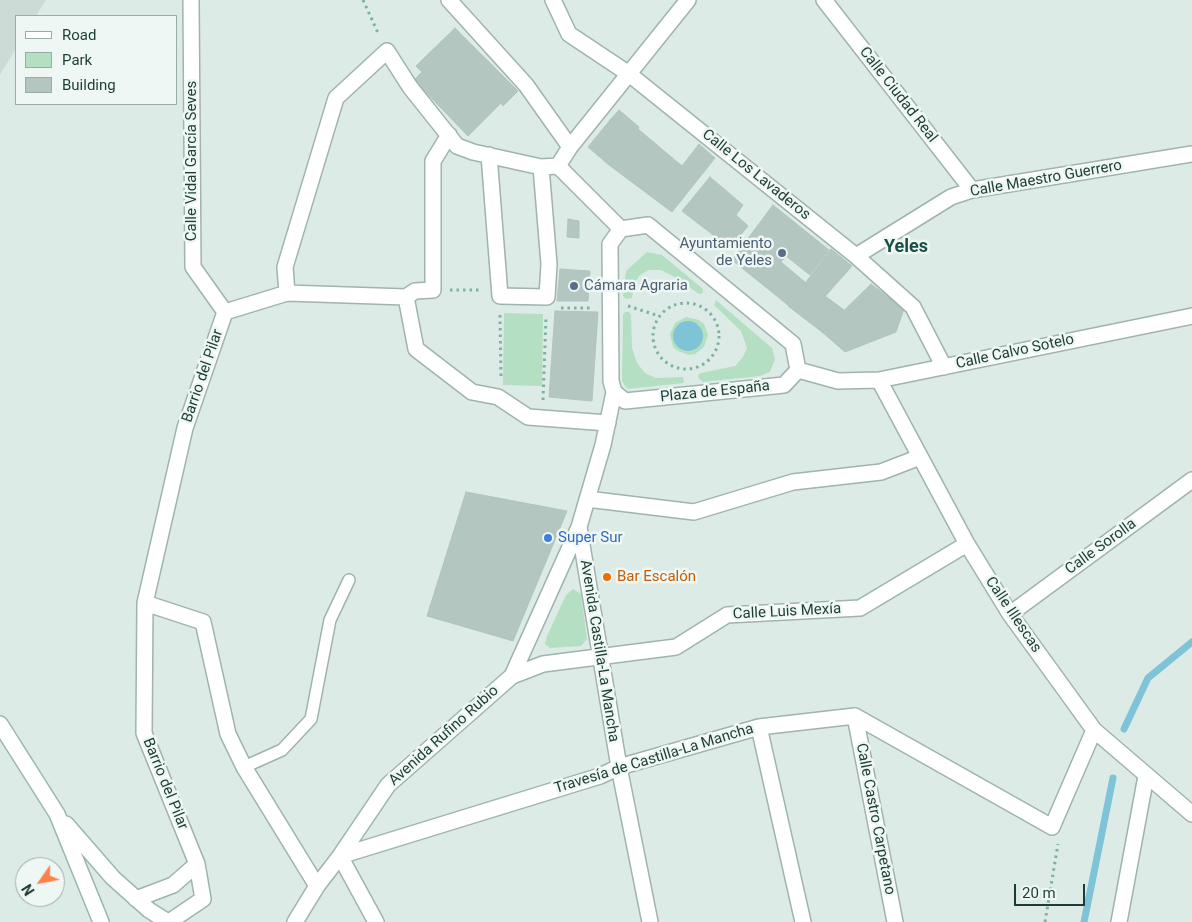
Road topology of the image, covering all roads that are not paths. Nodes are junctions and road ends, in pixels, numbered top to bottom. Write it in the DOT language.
graph roads {
  1 [pos="191,0"];
  2 [pos="449,0"];
  3 [pos="553,0"];
  4 [pos="688,0"];
  5 [pos="824,0"];
  6 [pos="629,74"];
  7 [pos="449,135"];
  8 [pos="570,147"];
  9 [pos="1192,154"];
  10 [pos="489,155"];
  11 [pos="558,166"];
  12 [pos="541,167"];
  13 [pos="972,190"];
  14 [pos="621,229"];
  15 [pos="856,256"];
  16 [pos="288,293"];
  17 [pos="406,297"];
  18 [pos="225,312"];
  19 [pos="1192,316"];
  20 [pos="944,367"];
  21 [pos="798,370"];
  22 [pos="879,380"];
  23 [pos="614,392"];
  24 [pos="608,423"];
  25 [pos="920,457"];
  26 [pos="1192,480"];
  27 [pos="587,499"];
  28 [pos="579,527"];
  29 [pos="967,544"];
  30 [pos="349,580"];
  31 [pos="146,603"];
  32 [pos="1010,614"];
  33 [pos="599,657"];
  34 [pos="512,676"];
  35 [pos="855,716"];
  36 [pos="0,724"];
  37 [pos="759,727"];
  38 [pos="1097,734"];
  39 [pos="244,767"];
  40 [pos="618,767"];
  41 [pos="1141,771"];
  42 [pos="56,814"];
  43 [pos="1192,814"];
  44 [pos="340,856"];
  45 [pos="197,864"];
  46 [pos="317,886"];
  47 [pos="136,899"];
  48 [pos="101,922"];
  49 [pos="169,922"];
  50 [pos="295,922"];
  51 [pos="376,922"];
  52 [pos="650,922"];
  53 [pos="803,922"];
  54 [pos="895,922"];
  55 [pos="1119,922"];
  1 -- 18 [label="street, Calle Vidal García Seves"];
  2 -- 8 [label="street"];
  3 -- 6 [label="street, Calle Los Lavaderos"];
  4 -- 6 [label="street"];
  5 -- 13 [label="street, Calle Ciudad Real"];
  6 -- 8 [label="street"];
  6 -- 15 [label="street, Calle Los Lavaderos"];
  7 -- 10 [label="street"];
  7 -- 16 [label="street"];
  7 -- 17 [label="street, Barrio del Pilar"];
  8 -- 11 [label="street"];
  9 -- 13 [label="street, Calle Maestro Guerrero"];
  10 -- 12 [label="street"];
  10 -- 12 [label="street"];
  11 -- 12 [label="street"];
  11 -- 14 [label="street"];
  13 -- 15 [label="street, Calle Maestro Guerrero"];
  14 -- 21 [label="street"];
  14 -- 23 [label="street"];
  15 -- 20 [label="street, Calle Los Lavaderos"];
  16 -- 17 [label="street, Barrio del Pilar"];
  16 -- 18 [label="street, Barrio del Pilar"];
  17 -- 24 [label="street"];
  18 -- 31 [label="street, Barrio del Pilar"];
  19 -- 20 [label="street, Calle Calvo Sotelo"];
  20 -- 22 [label="street, Calle Calvo Sotelo"];
  21 -- 22 [label="street, Calle Calvo Sotelo"];
  21 -- 23 [label="street, Plaza de España"];
  22 -- 25 [label="street, Calle Illescas"];
  23 -- 24 [label="street, Avenida Rufino Rubio"];
  24 -- 27 [label="street, Avenida Rufino Rubio"];
  25 -- 27 [label="street"];
  25 -- 29 [label="street, Calle Illescas"];
  26 -- 32 [label="street, Calle Sorolla"];
  27 -- 28 [label="street, Avenida Rufino Rubio"];
  28 -- 33 [label="street, Avenida Castilla-La Mancha"];
  28 -- 34 [label="street, Avenida Rufino Rubio"];
  29 -- 32 [label="street, Calle Illescas"];
  29 -- 33 [label="street, Calle Luis Mexía"];
  30 -- 39 [label="lane"];
  31 -- 39 [label="street"];
  31 -- 45 [label="street, Barrio del Pilar"];
  32 -- 38 [label="street, Calle Illescas"];
  33 -- 34 [label="street, Avenida Rufino Rubio"];
  33 -- 40 [label="street, Avenida Castilla-La Mancha"];
  34 -- 44 [label="street, Avenida Rufino Rubio"];
  35 -- 37 [label="street, Travesía de Castilla-La Mancha"];
  35 -- 38 [label="street"];
  35 -- 54 [label="street, Calle Castro Carpetano"];
  36 -- 42 [label="street"];
  37 -- 40 [label="street, Travesía de Castilla-La Mancha"];
  37 -- 53 [label="street"];
  38 -- 41 [label="street, Calle Illescas"];
  39 -- 46 [label="street"];
  40 -- 44 [label="street, Travesía de Castilla-La Mancha"];
  40 -- 52 [label="street, Avenida Castilla-La Mancha"];
  41 -- 43 [label="street, Calle Illescas"];
  41 -- 55 [label="street"];
  42 -- 47 [label="street"];
  42 -- 48 [label="street"];
  44 -- 46 [label="street, Avenida Rufino Rubio"];
  44 -- 51 [label="street"];
  45 -- 47 [label="street"];
  45 -- 49 [label="street, Barrio del Pilar"];
  46 -- 50 [label="street, Avenida Rufino Rubio"];
  47 -- 49 [label="street"];
}
